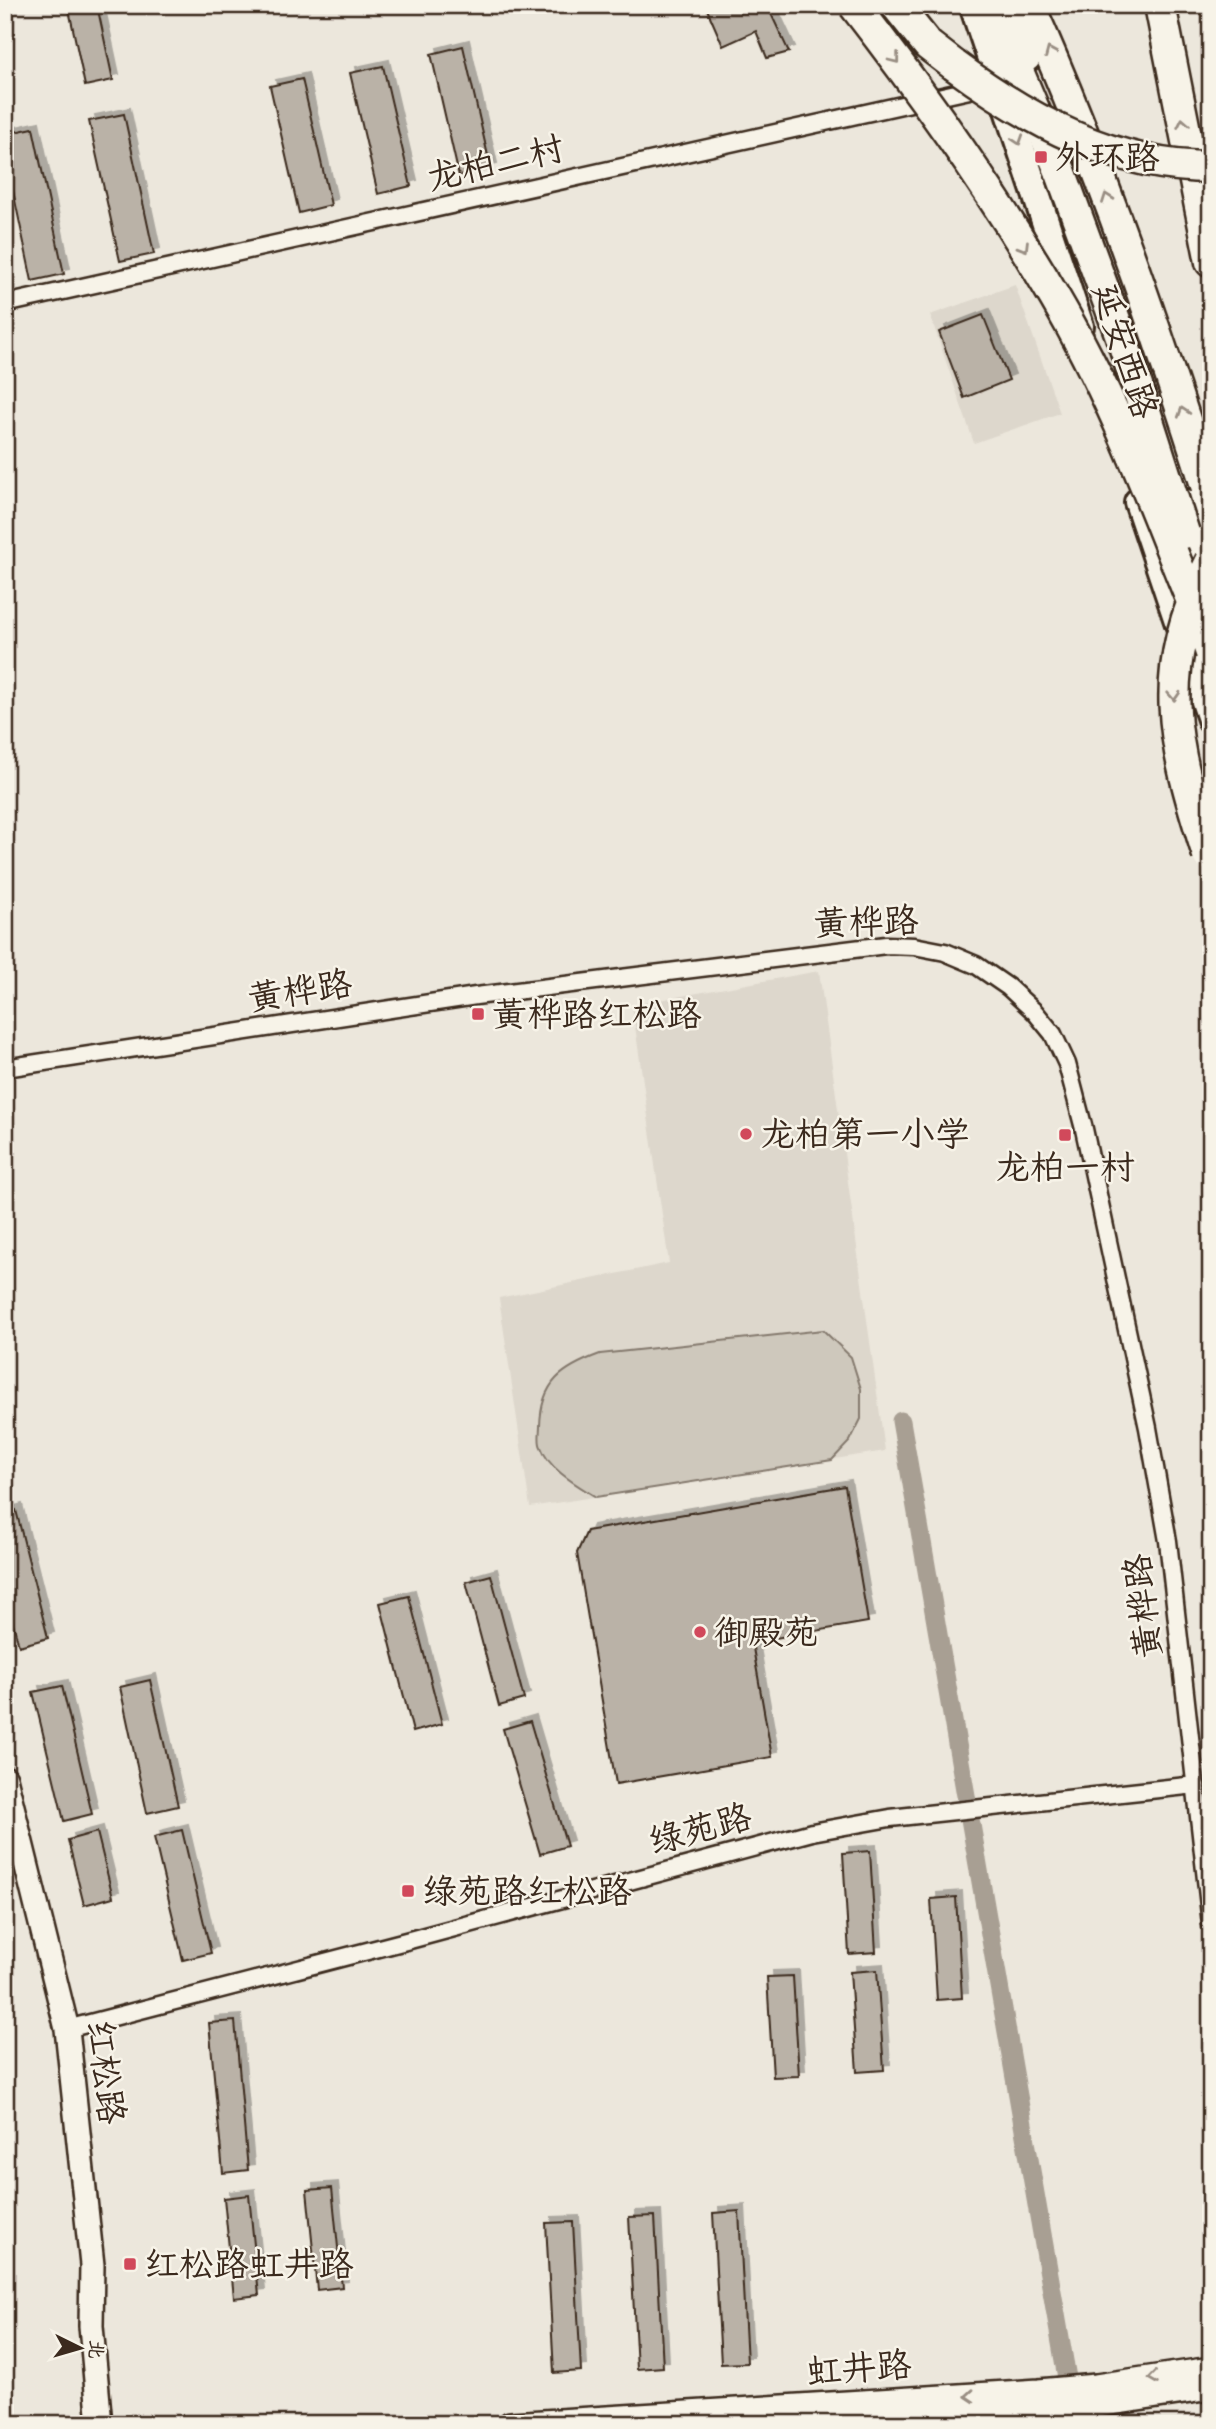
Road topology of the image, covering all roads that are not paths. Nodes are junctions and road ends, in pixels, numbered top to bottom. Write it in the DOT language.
graph roads {
  1 [pos="854,5"];
  2 [pos="896,5"];
  3 [pos="909,5"];
  4 [pos="972,5"];
  5 [pos="990,5"];
  6 [pos="1008,5"];
  7 [pos="1029,5"];
  8 [pos="1160,5"];
  9 [pos="954,65"];
  10 [pos="999,83"];
  11 [pos="1211,167"];
  12 [pos="1211,262"];
  13 [pos="5,304"];
  14 [pos="1211,501"];
  15 [pos="1211,561"];
  16 [pos="1211,570"];
  17 [pos="1211,627"];
  18 [pos="1211,653"];
  19 [pos="1211,719"];
  20 [pos="1211,861"];
  21 [pos="5,1068"];
  22 [pos="5,1778"];
  23 [pos="1196,1785"];
  24 [pos="1211,1924"];
  25 [pos="67,2029"];
  26 [pos="1211,2369"];
  27 [pos="1211,2388"];
  28 [pos="1098,2395"];
  29 [pos="1039,2401"];
  30 [pos="100,2424"];
  31 [pos="510,2424"];
  32 [pos="793,2424"];
  1 -- 18 [label="highway, one-way, bridge"];
  2 -- 9 [label="highway"];
  3 -- 9 [label="highway"];
  4 -- 10 [label="main road, 延安西路"];
  5 -- 17 [label="highway, bridge"];
  6 -- 16 [label="main road, 延安西路"];
  14 -- 7 [label="highway, one-way"];
  12 -- 8 [label="highway, one-way"];
  9 -- 11 [label="highway, bridge"];
  10 -- 13 [label="street, 龙柏二村"];
  10 -- 19 [label="main road, 延安西路, one-way"];
  15 -- 20 [label="highway, one-way, bridge"];
  21 -- 23 [label="street, 黄桦路"];
  22 -- 25 [label="street, 红松路"];
  23 -- 24 [label="street, 黄桦路"];
  23 -- 25 [label="street, 绿苑路"];
  25 -- 30 [label="street, 红松路"];
  26 -- 28 [label="street, 虹井路, one-way"];
  27 -- 28 [label="street, 虹井路"];
  28 -- 29 [label="street, 虹井路"];
  29 -- 31 [label="street, 虹井路, one-way"];
  29 -- 32 [label="street, 虹井路"];
}
